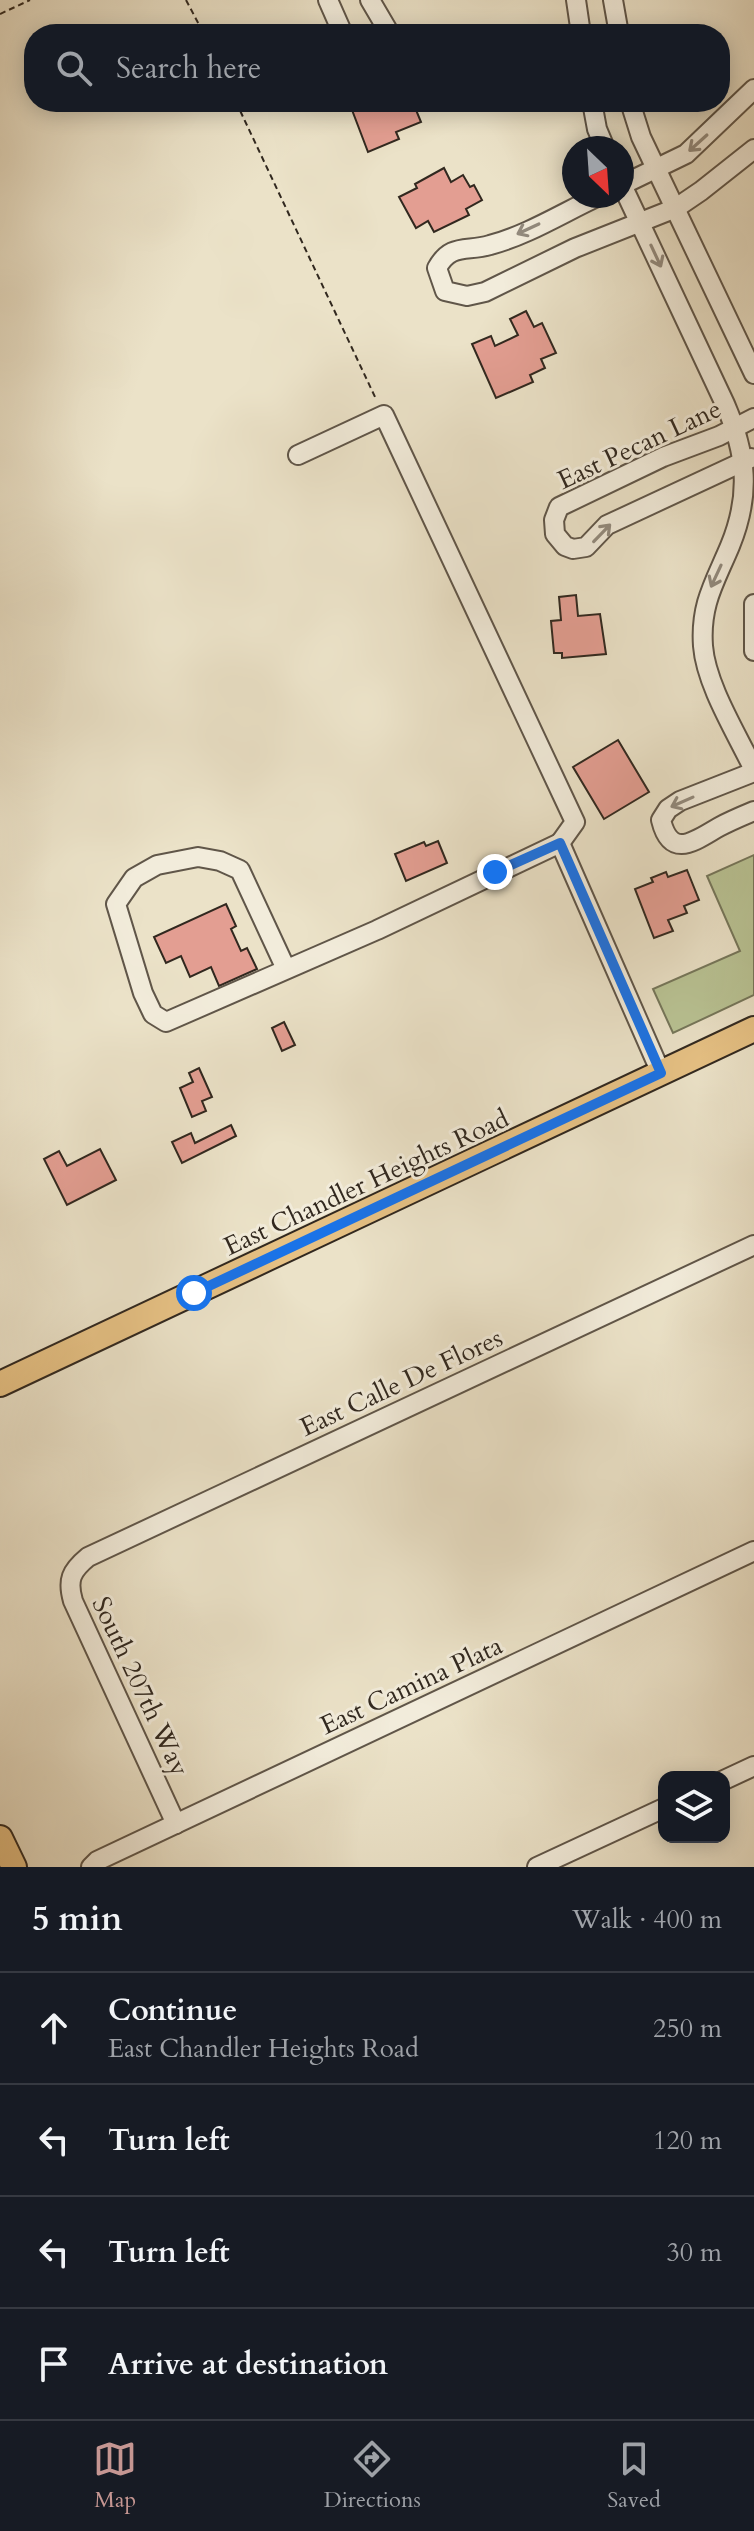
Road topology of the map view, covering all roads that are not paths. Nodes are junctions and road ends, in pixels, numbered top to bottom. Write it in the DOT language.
graph roads {
  1 [pos="328,0"];
  2 [pos="370,0"];
  3 [pos="576,0"];
  4 [pos="613,0"];
  5 [pos="339,24"];
  6 [pos="384,24"];
  7 [pos="580,24"];
  8 [pos="617,24"];
  9 [pos="754,89"];
  10 [pos="594,112"];
  11 [pos="633,112"];
  12 [pos="730,112"];
  13 [pos="730,112"];
  14 [pos="600,136"];
  15 [pos="754,149"];
  16 [pos="656,169"];
  17 [pos="634,179"];
  18 [pos="573,208"];
  19 [pos="633,208"];
  20 [pos="676,208"];
  21 [pos="640,222"];
  22 [pos="754,374"];
  23 [pos="754,418"];
  24 [pos="736,429"];
  25 [pos="298,455"];
  26 [pos="749,459"];
  27 [pos="754,604"];
  28 [pos="754,651"];
  29 [pos="754,771"];
  30 [pos="754,811"];
  31 [pos="560,843"];
  32 [pos="286,969"];
  33 [pos="754,1029"];
  34 [pos="661,1073"];
  35 [pos="754,1245"];
  36 [pos="0,1384"];
  37 [pos="754,1551"];
  38 [pos="73,1569"];
  39 [pos="754,1766"];
  40 [pos="730,1777"];
  41 [pos="658,1811"];
  42 [pos="176,1824"];
  43 [pos="0,1838"];
  44 [pos="14,1867"];
  45 [pos="91,1867"];
  46 [pos="537,1867"];
  1 -- 5 [label="street"];
  2 -- 6 [label="street"];
  3 -- 7 [label="street"];
  4 -- 8 [label="street"];
  9 -- 12 [label="street, one-way"];
  10 -- 14 [label="street"];
  11 -- 16 [label="street"];
  13 -- 16 [label="street, one-way"];
  15 -- 20 [label="street"];
  16 -- 17 [label="street"];
  16 -- 20 [label="street"];
  18 -- 21 [label="street, one-way"];
  19 -- 21 [label="street"];
  20 -- 21 [label="street"];
  20 -- 22 [label="street"];
  21 -- 24 [label="street, one-way"];
  23 -- 24 [label="street, East Pecan Lane"];
  24 -- 26 [label="street"];
  24 -- 26 [label="street, East Pecan Lane, one-way"];
  25 -- 31 [label="street"];
  26 -- 29 [label="street, one-way"];
  27 -- 28 [label="street"];
  29 -- 30 [label="street, one-way"];
  31 -- 32 [label="street"];
  31 -- 34 [label="street"];
  32 -- 32 [label="street"];
  33 -- 34 [label="main road, East Chandler Heights Road"];
  34 -- 36 [label="main road, East Chandler Heights Road"];
  35 -- 38 [label="street, East Calle De Flores"];
  37 -- 42 [label="street, East Camina Plata"];
  38 -- 42 [label="street, South 207th Way"];
  39 -- 40 [label="street"];
  41 -- 46 [label="street"];
  42 -- 45 [label="street, East Camina Plata"];
  43 -- 44 [label="main road"];
}
